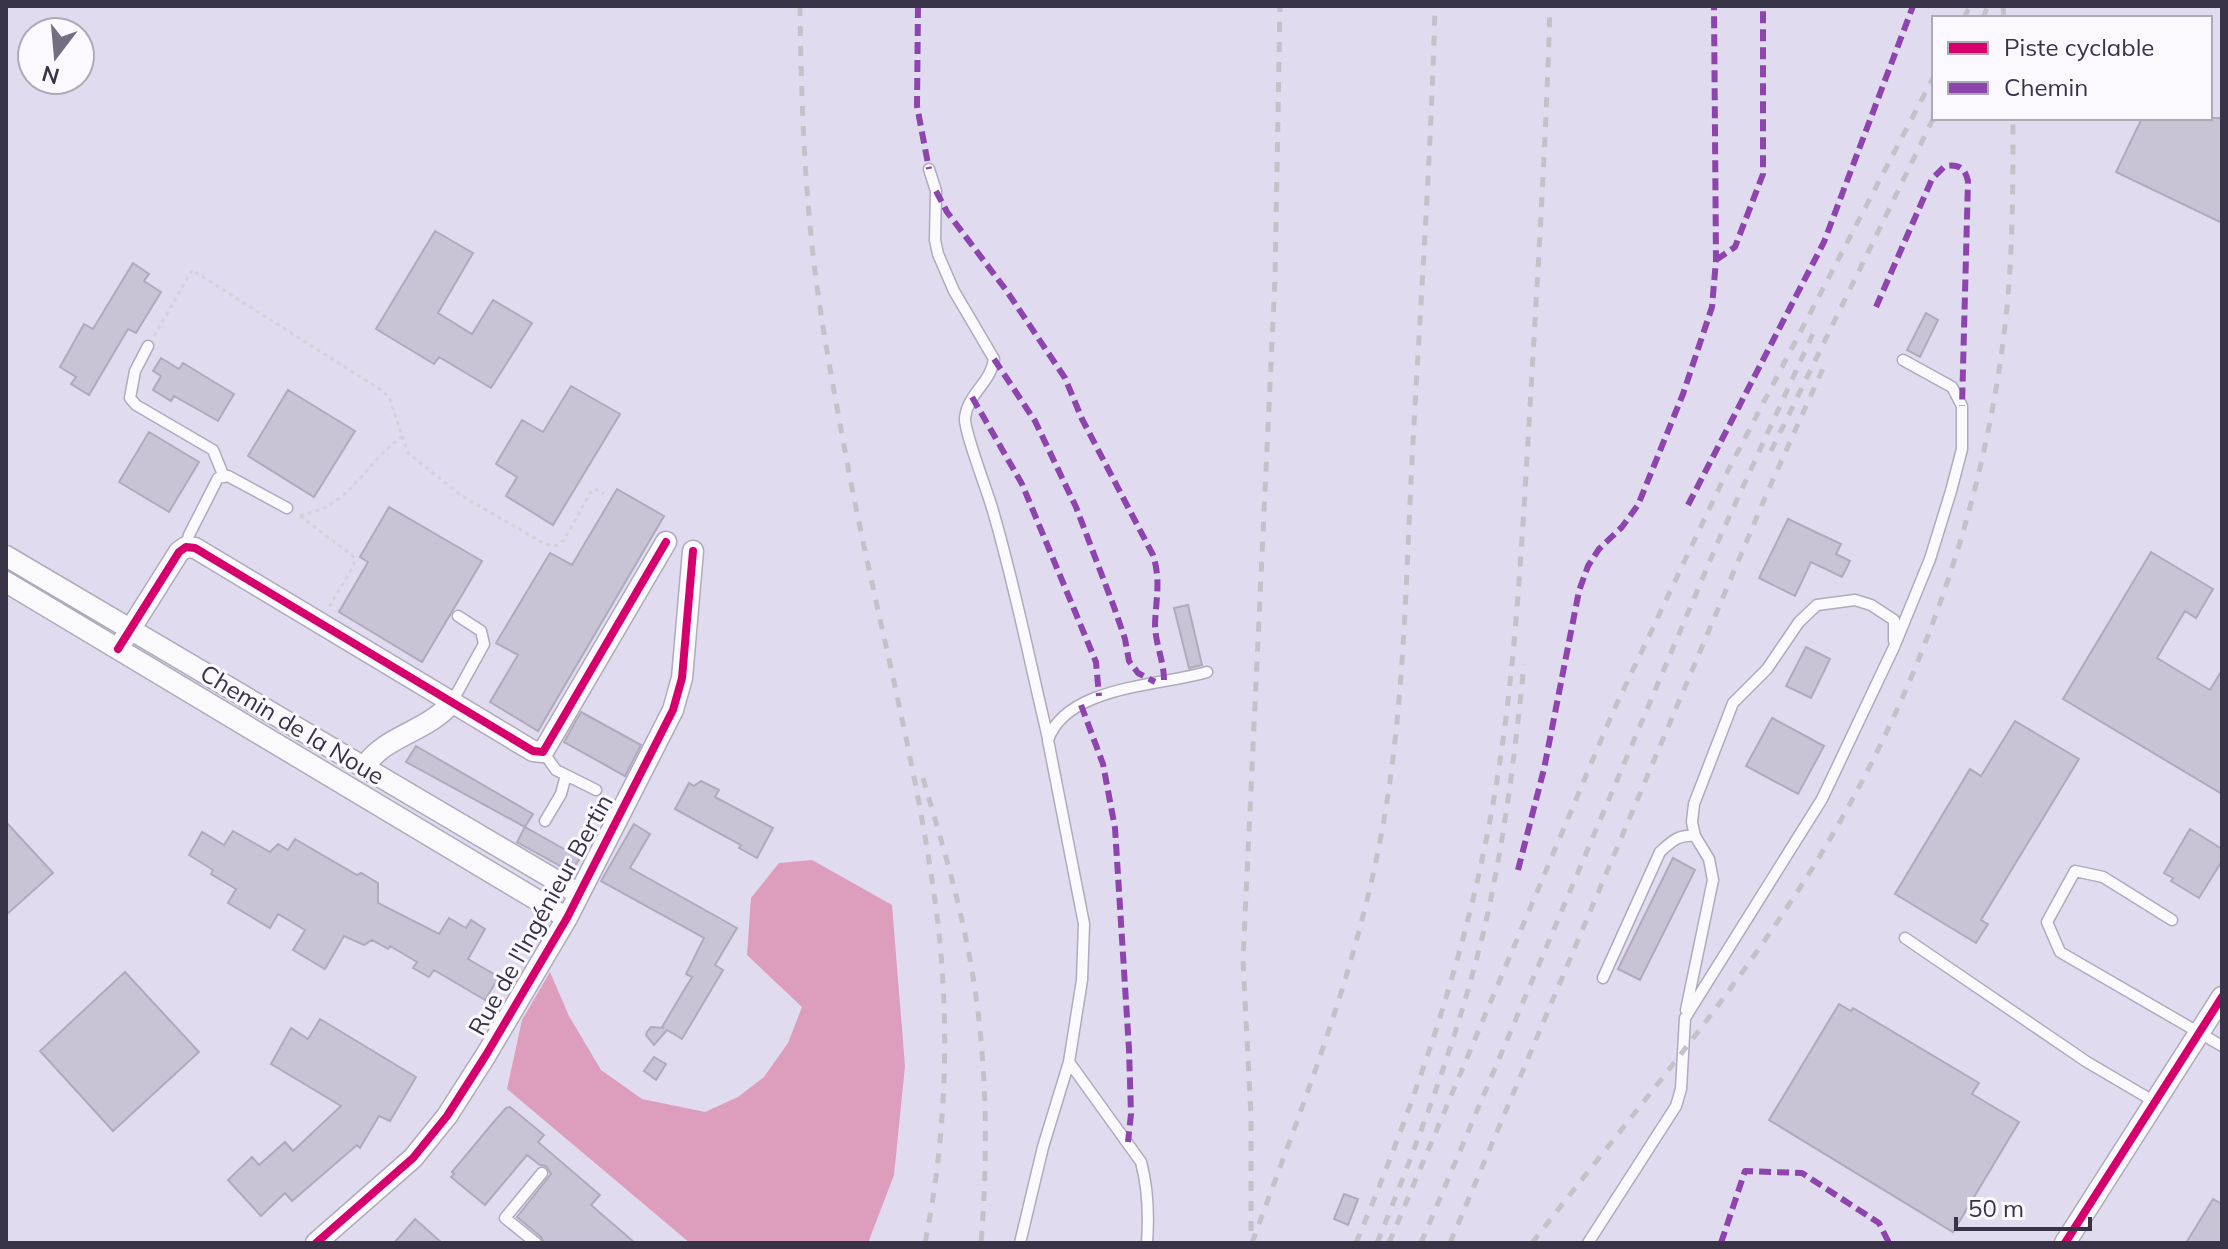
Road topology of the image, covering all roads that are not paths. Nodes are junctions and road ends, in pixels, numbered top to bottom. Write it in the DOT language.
graph roads {
  1 [pos="929,169"];
  2 [pos="148,346"];
  3 [pos="1903,360"];
  4 [pos="224,477"];
  5 [pos="287,508"];
  6 [pos="666,542"];
  7 [pos="186,547"];
  8 [pos="693,551"];
  9 [pos="6,556"];
  10 [pos="6,582"];
  11 [pos="458,616"];
  12 [pos="130,629"];
  13 [pos="1894,647"];
  14 [pos="118,649"];
  15 [pos="1207,672"];
  16 [pos="452,702"];
  17 [pos="1048,740"];
  18 [pos="543,752"];
  19 [pos="364,767"];
  20 [pos="566,775"];
  21 [pos="596,790"];
  22 [pos="545,821"];
  23 [pos="1695,836"];
  24 [pos="579,894"];
  25 [pos="567,918"];
  26 [pos="2172,920"];
  27 [pos="1905,938"];
  28 [pos="1603,978"];
  29 [pos="2222,997"];
  30 [pos="1685,1018"];
  31 [pos="2200,1032"];
  32 [pos="2222,1046"];
  33 [pos="1069,1062"];
  34 [pos="2155,1102"];
  35 [pos="542,1173"];
  36 [pos="316,1243"];
  37 [pos="536,1243"];
  38 [pos="1020,1243"];
  39 [pos="1147,1243"];
  40 [pos="1588,1243"];
  41 [pos="2065,1243"];
  1 -- 17 [label="lane"];
  2 -- 4 [label="lane"];
  3 -- 13 [label="lane"];
  4 -- 5 [label="lane"];
  4 -- 7 [label="lane"];
  6 -- 18 [label="street"];
  7 -- 12 [label="street"];
  7 -- 16 [label="street"];
  8 -- 24 [label="street, Rue de l'Ingénieur Bertin"];
  9 -- 12 [label="street, Chemin de la Noue"];
  10 -- 14 [label="street, Chemin de la Noue"];
  11 -- 16 [label="lane"];
  12 -- 14 [label="street"];
  12 -- 19 [label="street, Chemin de la Noue"];
  13 -- 23 [label="lane"];
  13 -- 30 [label="lane"];
  14 -- 25 [label="street, Chemin de la Noue"];
  15 -- 17 [label="lane"];
  16 -- 18 [label="street"];
  16 -- 19 [label="street"];
  17 -- 33 [label="lane"];
  18 -- 20 [label="lane"];
  19 -- 24 [label="street, Chemin de la Noue"];
  20 -- 21 [label="lane"];
  20 -- 22 [label="lane"];
  23 -- 28 [label="lane"];
  23 -- 30 [label="lane"];
  24 -- 25 [label="street, Rue de l'Ingénieur Bertin"];
  25 -- 36 [label="street, Rue de l'Ingénieur Bertin"];
  26 -- 31 [label="lane"];
  27 -- 34 [label="lane"];
  29 -- 31 [label="street"];
  30 -- 40 [label="lane"];
  31 -- 32 [label="lane"];
  31 -- 34 [label="street"];
  33 -- 38 [label="lane"];
  33 -- 39 [label="lane"];
  34 -- 41 [label="street"];
  35 -- 37 [label="lane"];
}
